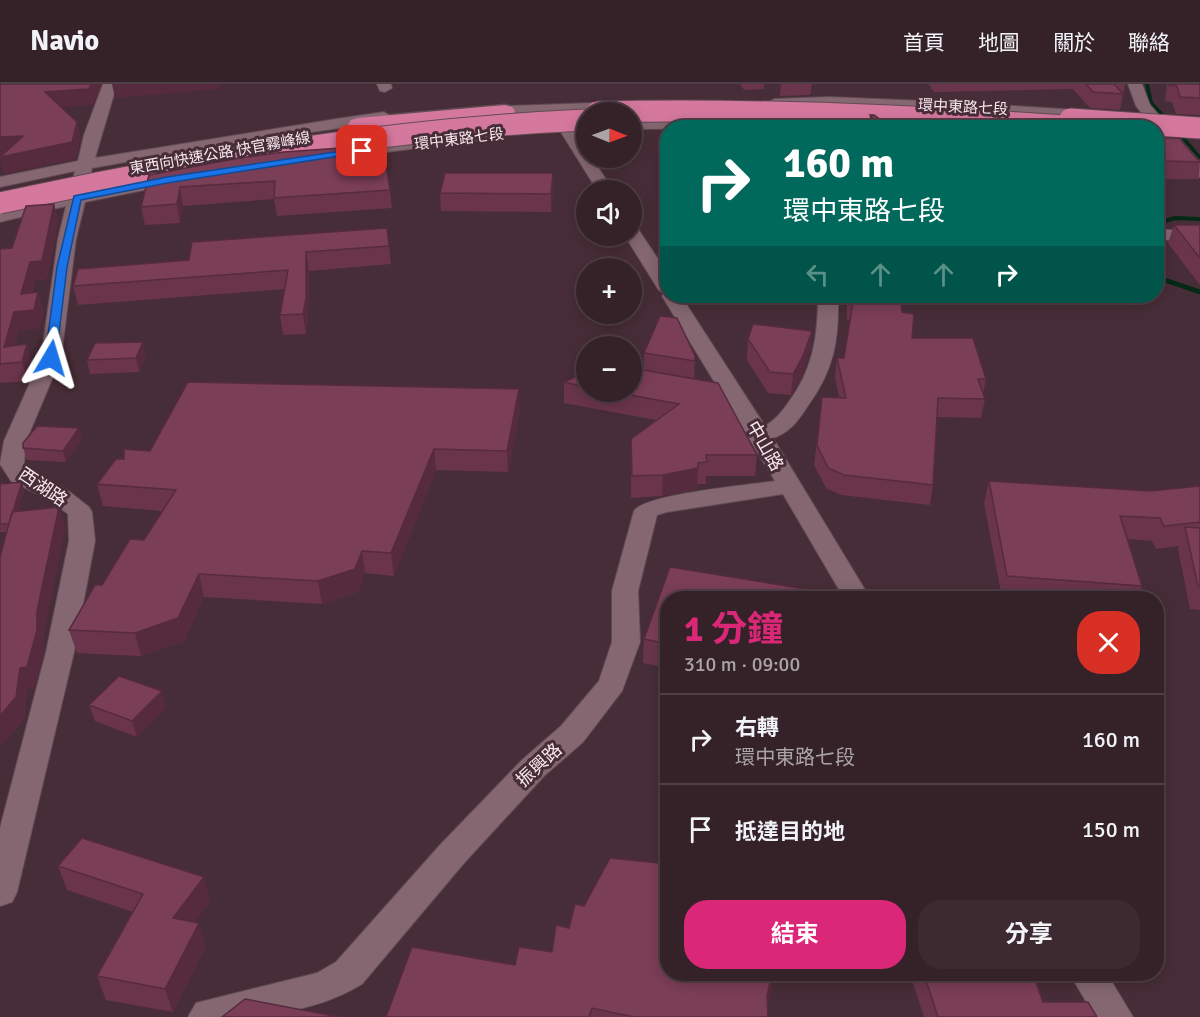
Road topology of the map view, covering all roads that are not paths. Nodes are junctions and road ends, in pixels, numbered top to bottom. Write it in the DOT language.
graph roads {
  1 [pos="110,84"];
  2 [pos="1135,84"];
  3 [pos="777,97"];
  4 [pos="797,103"];
  5 [pos="554,108"];
  6 [pos="505,111"];
  7 [pos="642,111"];
  8 [pos="576,114"];
  9 [pos="642,118"];
  10 [pos="789,120"];
  11 [pos="806,120"];
  12 [pos="843,120"];
  13 [pos="876,120"];
  14 [pos="956,120"];
  15 [pos="1003,120"];
  16 [pos="1022,120"];
  17 [pos="1053,120"];
  18 [pos="1159,120"];
  19 [pos="576,121"];
  20 [pos="1164,124"];
  21 [pos="642,125"];
  22 [pos="660,125"];
  23 [pos="576,127"];
  24 [pos="564,128"];
  25 [pos="495,134"];
  26 [pos="1164,135"];
  27 [pos="1164,135"];
  28 [pos="1179,137"];
  29 [pos="1200,172"];
  30 [pos="598,180"];
  31 [pos="81,181"];
  32 [pos="0,182"];
  33 [pos="0,187"];
  34 [pos="0,194"];
  35 [pos="0,203"];
  36 [pos="0,210"];
  37 [pos="0,217"];
  38 [pos="1164,235"];
  39 [pos="1200,237"];
  40 [pos="640,246"];
  41 [pos="660,277"];
  42 [pos="676,303"];
  43 [pos="828,303"];
  44 [pos="714,394"];
  45 [pos="738,399"];
  46 [pos="758,435"];
  47 [pos="789,486"];
  48 [pos="852,591"];
  49 [pos="0,892"];
  50 [pos="1092,981"];
  51 [pos="206,1017"];
  52 [pos="1115,1017"];
  1 -- 31 [label="street, 西湖路"];
  2 -- 18 [label="street"];
  3 -- 4 [label="street, 環中東路七段"];
  3 -- 5 [label="street, 環中東路七段"];
  3 -- 10 [label="street"];
  4 -- 15 [label="street, 環中東路七段"];
  4 -- 16 [label="highway, bridge"];
  4 -- 17 [label="street, 環中東路七段"];
  5 -- 6 [label="street, 環中東路七段"];
  5 -- 24 [label="street"];
  6 -- 31 [label="street, 環中東路七段"];
  6 -- 33 [label="highway"];
  7 -- 14 [label="highway, bridge"];
  8 -- 34 [label="highway, 東西向快速公路 快官霧峰線"];
  9 -- 13 [label="highway, bridge"];
  11 -- 12 [label="street, 環中東路七段"];
  19 -- 35 [label="highway, 東西向快速公路 快官霧峰線, bridge"];
  20 -- 28 [label="street"];
  21 -- 22 [label="street, 環中東路七段"];
  23 -- 24 [label="street, 環中東路七段"];
  24 -- 25 [label="street, 環中東路七段"];
  24 -- 30 [label="street"];
  24 -- 31 [label="street, 環中東路七段"];
  25 -- 31 [label="street, 環中東路七段"];
  25 -- 36 [label="highway"];
  26 -- 28 [label="street, 環中東路七段"];
  27 -- 28 [label="highway, bridge"];
  28 -- 29 [label="street"];
  31 -- 32 [label="street, 環中東路七段"];
  31 -- 34 [label="street, 環中東路七段"];
  31 -- 35 [label="street, 環中東路七段"];
  31 -- 37 [label="street, 環中東路七段"];
  31 -- 49 [label="street, 西湖路"];
  38 -- 39 [label="street"];
  40 -- 41 [label="street"];
  42 -- 45 [label="street, 中山路"];
  43 -- 46 [label="street"];
  44 -- 45 [label="street"];
  45 -- 46 [label="street, 中山路"];
  46 -- 47 [label="street, 中山路"];
  47 -- 48 [label="street, 中山路"];
  47 -- 51 [label="street, 振興路"];
  50 -- 52 [label="street"];
}
